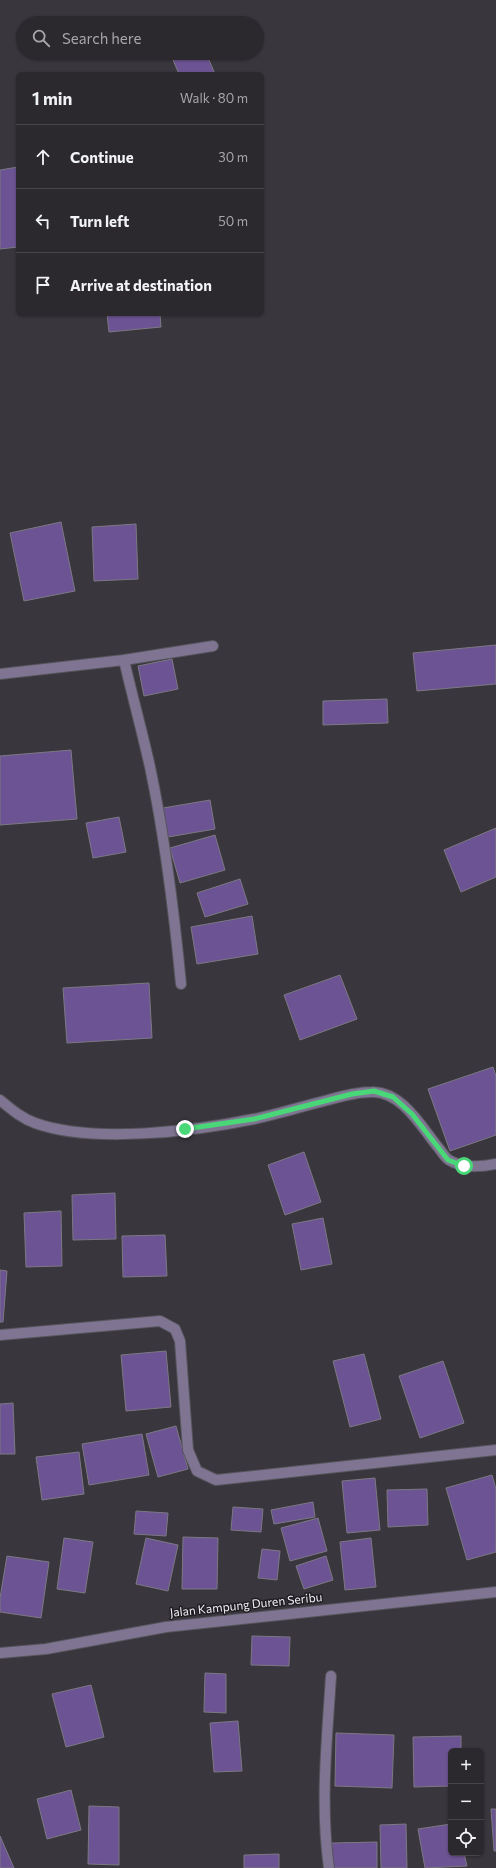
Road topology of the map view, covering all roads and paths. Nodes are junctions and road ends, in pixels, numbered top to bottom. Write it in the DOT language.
graph roads {
  1 [pos="213,646"];
  2 [pos="124,660"];
  3 [pos="0,674"];
  4 [pos="181,984"];
  5 [pos="0,1100"];
  6 [pos="496,1164"];
  7 [pos="0,1335"];
  8 [pos="496,1450"];
  9 [pos="496,1592"];
  10 [pos="0,1653"];
  11 [pos="331,1676"];
  12 [pos="329,1868"];
  1 -- 2 [label="street"];
  2 -- 3 [label="street"];
  2 -- 4 [label="street"];
  5 -- 6 [label="street"];
  7 -- 8 [label="street"];
  9 -- 10 [label="street, Jalan Kampung Duren Seribu"];
  11 -- 12 [label="street"];
}
